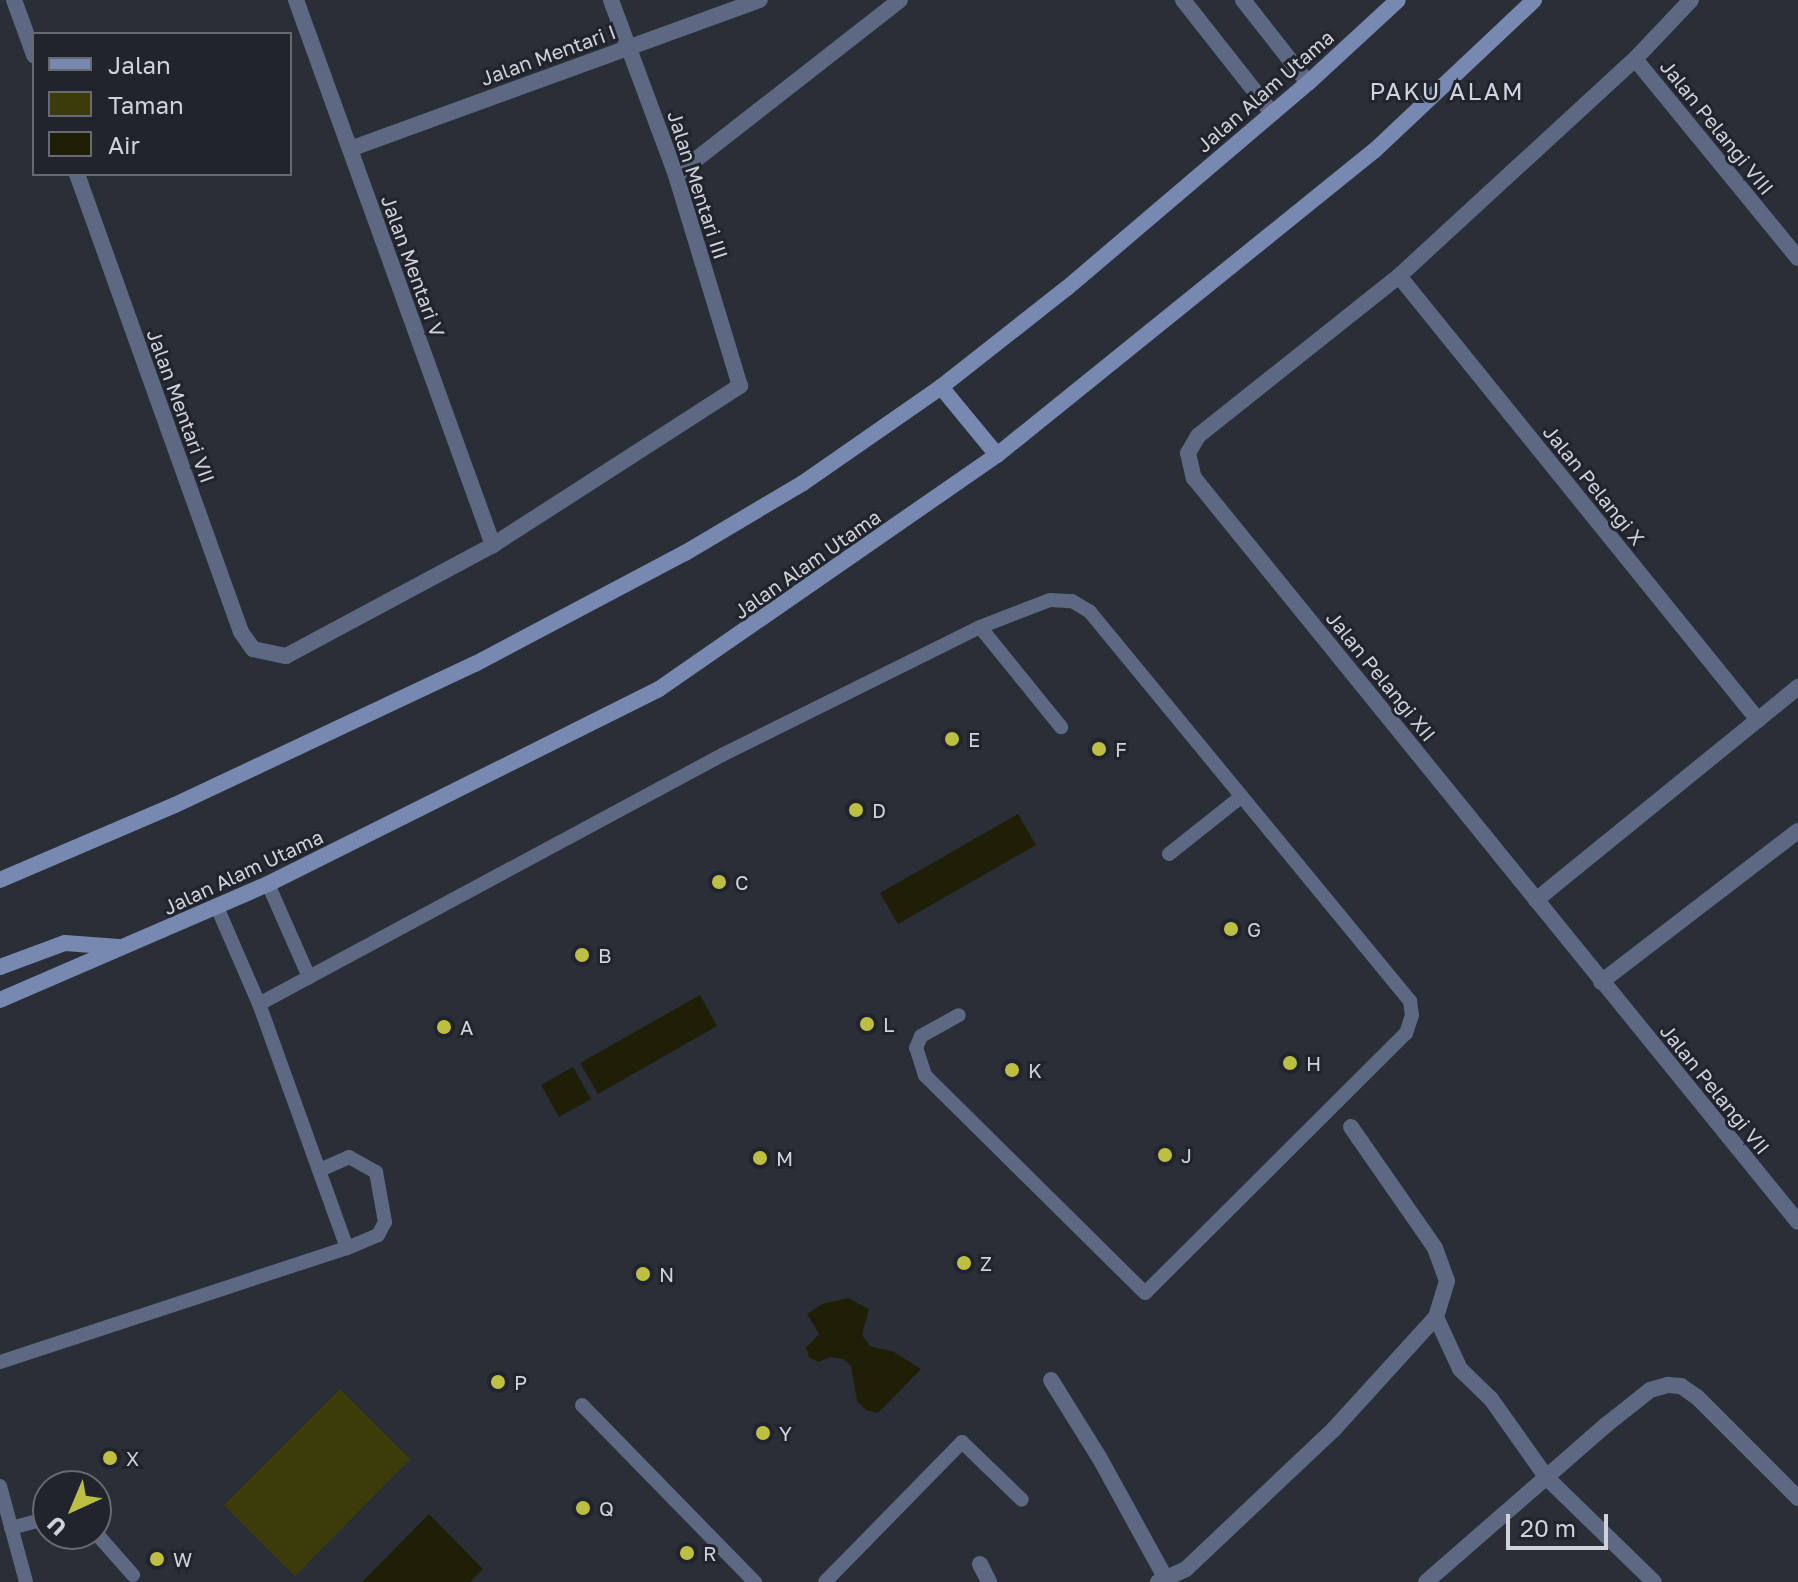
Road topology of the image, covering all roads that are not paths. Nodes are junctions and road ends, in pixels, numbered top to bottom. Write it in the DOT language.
graph roads {
  1 [pos="14,0"];
  2 [pos="296,0"];
  3 [pos="611,0"];
  4 [pos="760,0"];
  5 [pos="900,0"];
  6 [pos="1183,0"];
  7 [pos="1243,0"];
  8 [pos="1398,0"];
  9 [pos="1534,0"];
  10 [pos="1691,0"];
  11 [pos="628,47"];
  12 [pos="32,50"];
  13 [pos="1635,59"];
  14 [pos="1308,83"];
  15 [pos="1272,113"];
  16 [pos="350,149"];
  17 [pos="676,175"];
  18 [pos="78,176"];
  19 [pos="1798,258"];
  20 [pos="1399,276"];
  21 [pos="941,387"];
  22 [pos="997,455"];
  23 [pos="493,545"];
  24 [pos="980,627"];
  25 [pos="1798,687"];
  26 [pos="1758,720"];
  27 [pos="1061,727"];
  28 [pos="1241,797"];
  29 [pos="1798,831"];
  30 [pos="1169,854"];
  31 [pos="0,880"];
  32 [pos="268,884"];
  33 [pos="1536,900"];
  34 [pos="217,907"];
  35 [pos="125,948"];
  36 [pos="0,967"];
  37 [pos="309,977"];
  38 [pos="1601,982"];
  39 [pos="0,1000"];
  40 [pos="259,1004"];
  41 [pos="959,1015"];
  42 [pos="1351,1127"];
  43 [pos="320,1170"];
  44 [pos="1798,1222"];
  45 [pos="347,1248"];
  46 [pos="1436,1317"];
  47 [pos="0,1362"];
  48 [pos="1051,1380"];
  49 [pos="582,1405"];
  50 [pos="1547,1478"];
  51 [pos="0,1486"];
  52 [pos="1798,1498"];
  53 [pos="1022,1500"];
  54 [pos="32,1522"];
  55 [pos="11,1528"];
  56 [pos="111,1550"];
  57 [pos="980,1564"];
  58 [pos="133,1575"];
  59 [pos="1162,1580"];
  60 [pos="26,1582"];
  61 [pos="755,1582"];
  62 [pos="825,1582"];
  63 [pos="989,1582"];
  64 [pos="1426,1582"];
  65 [pos="1654,1582"];
  1 -- 12 [label="street"];
  2 -- 16 [label="street, Jalan Mentari V"];
  3 -- 11 [label="street, Jalan Mentari III"];
  4 -- 11 [label="street, Jalan Mentari I"];
  5 -- 17 [label="street"];
  6 -- 15 [label="street"];
  7 -- 14 [label="street"];
  8 -- 14 [label="main road, Jalan Alam Utama"];
  9 -- 22 [label="main road, Jalan Alam Utama"];
  10 -- 13 [label="street"];
  11 -- 16 [label="street, Jalan Mentari I"];
  11 -- 17 [label="street, Jalan Mentari III"];
  13 -- 19 [label="street, Jalan Pelangi VIII"];
  13 -- 20 [label="street"];
  14 -- 15 [label="main road, Jalan Alam Utama"];
  15 -- 21 [label="main road, Jalan Alam Utama"];
  16 -- 23 [label="street, Jalan Mentari V"];
  17 -- 23 [label="street, Jalan Mentari III"];
  18 -- 23 [label="street, Jalan Mentari VII"];
  20 -- 26 [label="street, Jalan Pelangi X"];
  20 -- 33 [label="street, Jalan Pelangi XII"];
  21 -- 22 [label="main road"];
  21 -- 31 [label="main road, Jalan Alam Utama"];
  22 -- 32 [label="main road, Jalan Alam Utama"];
  24 -- 27 [label="lane"];
  24 -- 28 [label="lane"];
  24 -- 37 [label="lane"];
  25 -- 26 [label="street"];
  26 -- 33 [label="street"];
  28 -- 30 [label="lane"];
  28 -- 41 [label="lane"];
  29 -- 38 [label="street"];
  32 -- 34 [label="main road, Jalan Alam Utama"];
  32 -- 37 [label="lane"];
  33 -- 38 [label="street, Jalan Pelangi XII"];
  34 -- 35 [label="main road, Jalan Alam Utama"];
  34 -- 40 [label="lane"];
  35 -- 36 [label="main road"];
  35 -- 39 [label="main road, Jalan Alam Utama"];
  37 -- 40 [label="lane"];
  38 -- 44 [label="street, Jalan Pelangi VII"];
  40 -- 43 [label="lane"];
  42 -- 46 [label="street"];
  43 -- 45 [label="lane"];
  43 -- 45 [label="lane"];
  45 -- 47 [label="lane"];
  46 -- 50 [label="street"];
  46 -- 59 [label="street"];
  48 -- 59 [label="street"];
  49 -- 61 [label="lane"];
  50 -- 52 [label="street"];
  50 -- 64 [label="street"];
  50 -- 65 [label="street"];
  51 -- 55 [label="lane"];
  53 -- 62 [label="lane"];
  54 -- 55 [label="lane"];
  55 -- 60 [label="lane"];
  56 -- 58 [label="lane"];
  57 -- 63 [label="street"];
}
